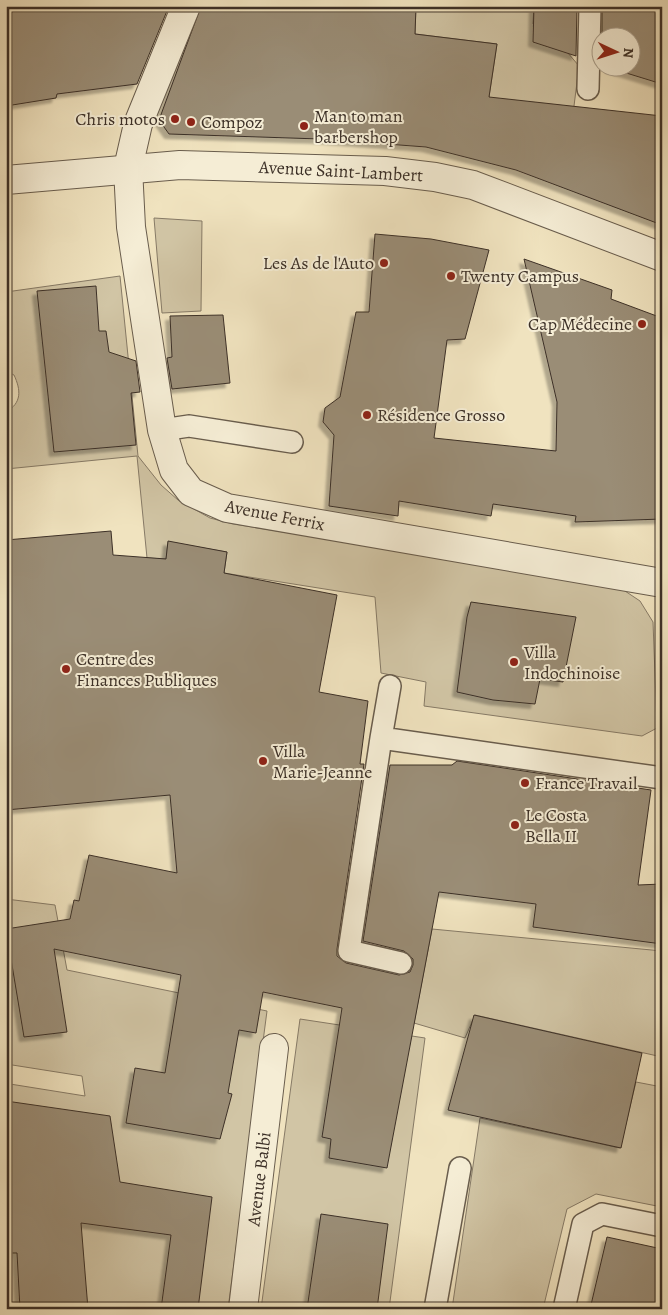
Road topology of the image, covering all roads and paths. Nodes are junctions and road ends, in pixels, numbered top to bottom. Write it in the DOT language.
graph roads {
  1 [pos="186,6"];
  2 [pos="590,6"];
  3 [pos="588,89"];
  4 [pos="128,168"];
  5 [pos="6,180"];
  6 [pos="662,257"];
  7 [pos="162,430"];
  8 [pos="292,442"];
  9 [pos="662,583"];
  10 [pos="390,686"];
  11 [pos="381,738"];
  12 [pos="662,778"];
  13 [pos="401,963"];
  14 [pos="274,1048"];
  15 [pos="460,1168"];
  16 [pos="662,1226"];
  17 [pos="243,1309"];
  18 [pos="435,1309"];
  19 [pos="564,1309"];
  1 -- 4 [label="street, Avenue Ferrix"];
  2 -- 3 [label="lane"];
  4 -- 5 [label="street, Avenue Saint-Lambert"];
  4 -- 6 [label="street, Avenue Saint-Lambert"];
  4 -- 7 [label="street, Avenue Ferrix"];
  7 -- 8 [label="lane"];
  7 -- 9 [label="street, Avenue Ferrix"];
  10 -- 11 [label="lane"];
  11 -- 12 [label="lane"];
  11 -- 13 [label="lane"];
  14 -- 17 [label="street, Avenue Balbi"];
  15 -- 18 [label="lane"];
  16 -- 19 [label="lane"];
}
